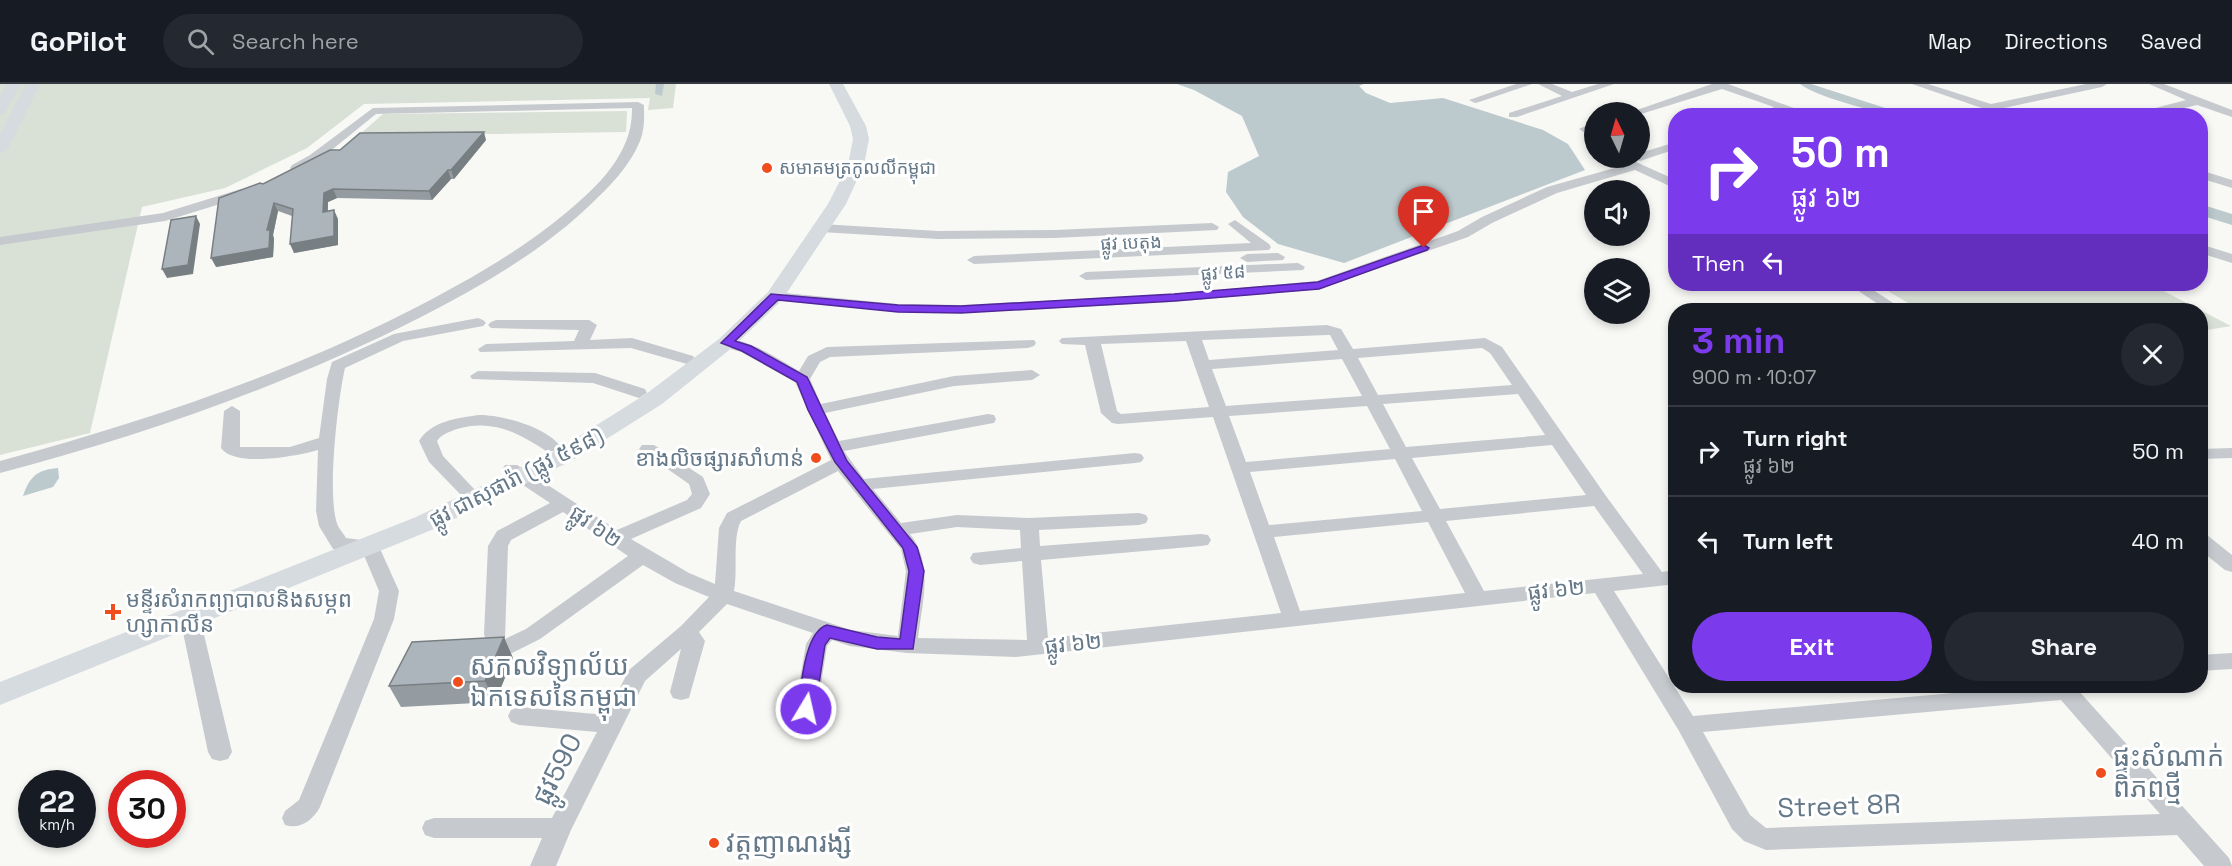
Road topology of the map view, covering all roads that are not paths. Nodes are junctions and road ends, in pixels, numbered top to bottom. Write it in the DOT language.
graph roads {
  1 [pos="14,84"];
  2 [pos="825,84"];
  3 [pos="837,84"];
  4 [pos="1527,84"];
  5 [pos="1543,84"];
  6 [pos="1610,84"];
  7 [pos="1917,84"];
  8 [pos="2053,84"];
  9 [pos="2102,84"];
  10 [pos="2154,84"];
  11 [pos="1719,85"];
  12 [pos="2071,90"];
  13 [pos="29,91"];
  14 [pos="1572,96"];
  15 [pos="1475,100"];
  16 [pos="2199,101"];
  17 [pos="3,106"];
  18 [pos="1785,107"];
  19 [pos="1991,107"];
  20 [pos="1650,108"];
  21 [pos="1788,108"];
  22 [pos="1994,108"];
  23 [pos="2167,108"];
  24 [pos="2232,114"];
  25 [pos="1513,115"];
  26 [pos="0,148"];
  27 [pos="1668,148"];
  28 [pos="1650,155"];
  29 [pos="1615,168"];
  30 [pos="1650,168"];
  31 [pos="285,173"];
  32 [pos="2208,176"];
  33 [pos="1668,179"];
  34 [pos="2232,184"];
  35 [pos="257,187"];
  36 [pos="1235,224"];
  37 [pos="1212,227"];
  38 [pos="821,228"];
  39 [pos="0,241"];
  40 [pos="964,249"];
  41 [pos="1178,251"];
  42 [pos="2208,251"];
  43 [pos="1278,257"];
  44 [pos="2232,259"];
  45 [pos="979,265"];
  46 [pos="1298,267"];
  47 [pos="1086,276"];
  48 [pos="1866,291"];
  49 [pos="775,296"];
  50 [pos="1186,296"];
  51 [pos="1886,303"];
  52 [pos="478,323"];
  53 [pos="496,324"];
  54 [pos="1193,336"];
  55 [pos="1092,340"];
  56 [pos="1067,341"];
  57 [pos="726,343"];
  58 [pos="1028,343"];
  59 [pos="580,345"];
  60 [pos="486,349"];
  61 [pos="1350,354"];
  62 [pos="687,359"];
  63 [pos="1203,365"];
  64 [pos="1032,375"];
  65 [pos="478,376"];
  66 [pos="802,380"];
  67 [pos="1522,389"];
  68 [pos="639,393"];
  69 [pos="1374,400"];
  70 [pos="815,410"];
  71 [pos="232,411"];
  72 [pos="1220,412"];
  73 [pos="988,419"];
  74 [pos="1557,439"];
  75 [pos="328,441"];
  76 [pos="552,447"];
  77 [pos="648,449"];
  78 [pos="2232,453"];
  79 [pos="1402,454"];
  80 [pos="2208,454"];
  81 [pos="837,455"];
  82 [pos="1135,458"];
  83 [pos="0,467"];
  84 [pos="1238,468"];
  85 [pos="517,473"];
  86 [pos="859,485"];
  87 [pos="466,490"];
  88 [pos="1599,500"];
  89 [pos="563,504"];
  90 [pos="1435,516"];
  91 [pos="1139,519"];
  92 [pos="1029,524"];
  93 [pos="897,530"];
  94 [pos="1262,532"];
  95 [pos="616,539"];
  96 [pos="1201,540"];
  97 [pos="340,544"];
  98 [pos="2208,546"];
  99 [pos="370,547"];
  100 [pos="1032,554"];
  101 [pos="642,556"];
  102 [pos="980,558"];
  103 [pos="2232,565"];
  104 [pos="1666,578"];
  105 [pos="1600,585"];
  106 [pos="723,595"];
  107 [pos="1478,597"];
  108 [pos="190,618"];
  109 [pos="1293,619"];
  110 [pos="688,631"];
  111 [pos="827,631"];
  112 [pos="907,645"];
  113 [pos="1038,647"];
  114 [pos="2232,661"];
  115 [pos="2208,662"];
  116 [pos="0,678"];
  117 [pos="681,692"];
  118 [pos="2015,693"];
  119 [pos="2070,693"];
  120 [pos="0,694"];
  121 [pos="806,709"];
  122 [pos="519,716"];
  123 [pos="612,724"];
  124 [pos="1687,725"];
  125 [pos="220,752"];
  126 [pos="294,818"];
  127 [pos="2183,824"];
  128 [pos="434,828"];
  129 [pos="559,828"];
  130 [pos="543,866"];
  131 [pos="2220,866"];
  1 -- 17 [label="main road"];
  2 -- 62 [label="main road, ផ្លូវ ជាសុផារ៉ា (ផ្លូវ ៥៩៨)"];
  3 -- 38 [label="main road, ផ្លូវ ជាសុផារ៉ា (ផ្លូវ ៥៩៨)"];
  4 -- 15 [label="street"];
  5 -- 14 [label="street"];
  6 -- 14 [label="street"];
  7 -- 19 [label="street"];
  8 -- 12 [label="street"];
  9 -- 12 [label="street"];
  10 -- 16 [label="street"];
  11 -- 18 [label="street"];
  11 -- 20 [label="street"];
  12 -- 19 [label="street"];
  13 -- 17 [label="main road"];
  13 -- 26 [label="main road"];
  14 -- 25 [label="street"];
  16 -- 23 [label="street"];
  16 -- 24 [label="street"];
  18 -- 21 [label="street"];
  19 -- 22 [label="street"];
  27 -- 28 [label="street, ផ្លូវ ៥៨"];
  29 -- 50 [label="street, ផ្លូវ ៥៨"];
  30 -- 33 [label="street"];
  31 -- 83 [label="street"];
  32 -- 34 [label="street"];
  35 -- 39 [label="street"];
  36 -- 41 [label="street"];
  37 -- 41 [label="street"];
  38 -- 41 [label="street"];
  38 -- 49 [label="main road, ផ្លូវ ជាសុផារ៉ា (ផ្លូវ ៥៩៨)"];
  40 -- 41 [label="street"];
  41 -- 43 [label="street, ផ្លូវ បេតុង"];
  41 -- 45 [label="street, ផ្លូវ បេតុង"];
  41 -- 46 [label="street"];
  41 -- 47 [label="street"];
  41 -- 50 [label="street"];
  42 -- 44 [label="street"];
  48 -- 51 [label="street"];
  49 -- 50 [label="street, ផ្លូវ ៥៨"];
  49 -- 57 [label="main road, ផ្លូវ ជាសុផារ៉ា (ផ្លូវ ៥៩៨)"];
  52 -- 75 [label="street"];
  53 -- 59 [label="street"];
  54 -- 55 [label="street"];
  54 -- 61 [label="street"];
  54 -- 63 [label="street"];
  55 -- 56 [label="street"];
  55 -- 72 [label="street"];
  57 -- 66 [label="street"];
  57 -- 85 [label="main road, ផ្លូវ ជាសុផារ៉ា (ផ្លូវ ៥៩៨)"];
  58 -- 66 [label="street"];
  59 -- 60 [label="street"];
  59 -- 62 [label="street"];
  61 -- 63 [label="street"];
  61 -- 67 [label="street"];
  61 -- 69 [label="street"];
  62 -- 68 [label="main road, ផ្លូវ ជាសុផារ៉ា (ផ្លូវ ៥៩៨)"];
  63 -- 72 [label="street"];
  64 -- 70 [label="street"];
  65 -- 68 [label="street"];
  66 -- 70 [label="street"];
  67 -- 69 [label="street"];
  67 -- 74 [label="street"];
  68 -- 76 [label="main road, ផ្លូវ ជាសុផារ៉ា (ផ្លូវ ៥៩៨)"];
  69 -- 72 [label="street"];
  69 -- 79 [label="street"];
  70 -- 81 [label="street"];
  71 -- 75 [label="street"];
  72 -- 84 [label="street"];
  73 -- 81 [label="street"];
  74 -- 79 [label="street"];
  74 -- 88 [label="street"];
  75 -- 97 [label="street"];
  76 -- 85 [label="main road, ផ្លូវ ជាសុផារ៉ា (ផ្លូវ ៥៩៨)"];
  76 -- 87 [label="street"];
  77 -- 95 [label="street"];
  78 -- 80 [label="street"];
  79 -- 84 [label="street"];
  79 -- 90 [label="street"];
  81 -- 86 [label="street"];
  81 -- 106 [label="street"];
  82 -- 86 [label="street"];
  84 -- 94 [label="street"];
  85 -- 87 [label="main road, ផ្លូវ ជាសុផារ៉ា (ផ្លូវ ៥៩៨)"];
  85 -- 89 [label="street, ផ្លូវ ៦២"];
  85 -- 99 [label="main road, ផ្លូវ ជាសុផារ៉ា (ផ្លូវ ៥៩៨)"];
  86 -- 93 [label="street"];
  87 -- 97 [label="main road, ផ្លូវ ជាសុផារ៉ា (ផ្លូវ ៥៩៨)"];
  88 -- 90 [label="street"];
  88 -- 104 [label="street"];
  89 -- 95 [label="street, ផ្លូវ ៦២"];
  89 -- 101 [label="street"];
  90 -- 94 [label="street"];
  90 -- 107 [label="street"];
  91 -- 92 [label="street"];
  92 -- 93 [label="street"];
  92 -- 100 [label="street"];
  93 -- 112 [label="street"];
  94 -- 109 [label="street"];
  95 -- 101 [label="street, ផ្លូវ ៦២"];
  96 -- 100 [label="street"];
  97 -- 99 [label="street"];
  97 -- 116 [label="main road, ផ្លូវ ជាសុផារ៉ា (ផ្លូវ ៥៩៨)"];
  98 -- 103 [label="street"];
  99 -- 108 [label="main road, ផ្លូវ ជាសុផារ៉ា (ផ្លូវ ៥៩៨)"];
  99 -- 126 [label="street"];
  100 -- 102 [label="street"];
  100 -- 113 [label="street"];
  101 -- 106 [label="street, ផ្លូវ ៦២"];
  104 -- 105 [label="street, ផ្លូវ ៦២"];
  105 -- 107 [label="street, ផ្លូវ ៦២"];
  105 -- 124 [label="street, Street 8R"];
  106 -- 110 [label="street, ផ្លូវ590"];
  106 -- 111 [label="street, ផ្លូវ ៦២"];
  107 -- 109 [label="street, ផ្លូវ ៦២"];
  108 -- 120 [label="main road, ផ្លូវ ជាសុផារ៉ា (ផ្លូវ ៥៩៨)"];
  108 -- 125 [label="street"];
  109 -- 113 [label="street, ផ្លូវ ៦២"];
  110 -- 117 [label="street"];
  110 -- 123 [label="street, ផ្លូវ590"];
  111 -- 112 [label="street, ផ្លូវ ៦២"];
  111 -- 121 [label="street"];
  112 -- 113 [label="street, ផ្លូវ ៦២"];
  114 -- 115 [label="street"];
  118 -- 124 [label="street"];
  119 -- 127 [label="street"];
  122 -- 123 [label="street"];
  123 -- 129 [label="street, ផ្លូវ590"];
  124 -- 127 [label="street, Street 8R"];
  127 -- 131 [label="street"];
  128 -- 129 [label="street"];
  129 -- 130 [label="street, ផ្លូវ590"];
}
